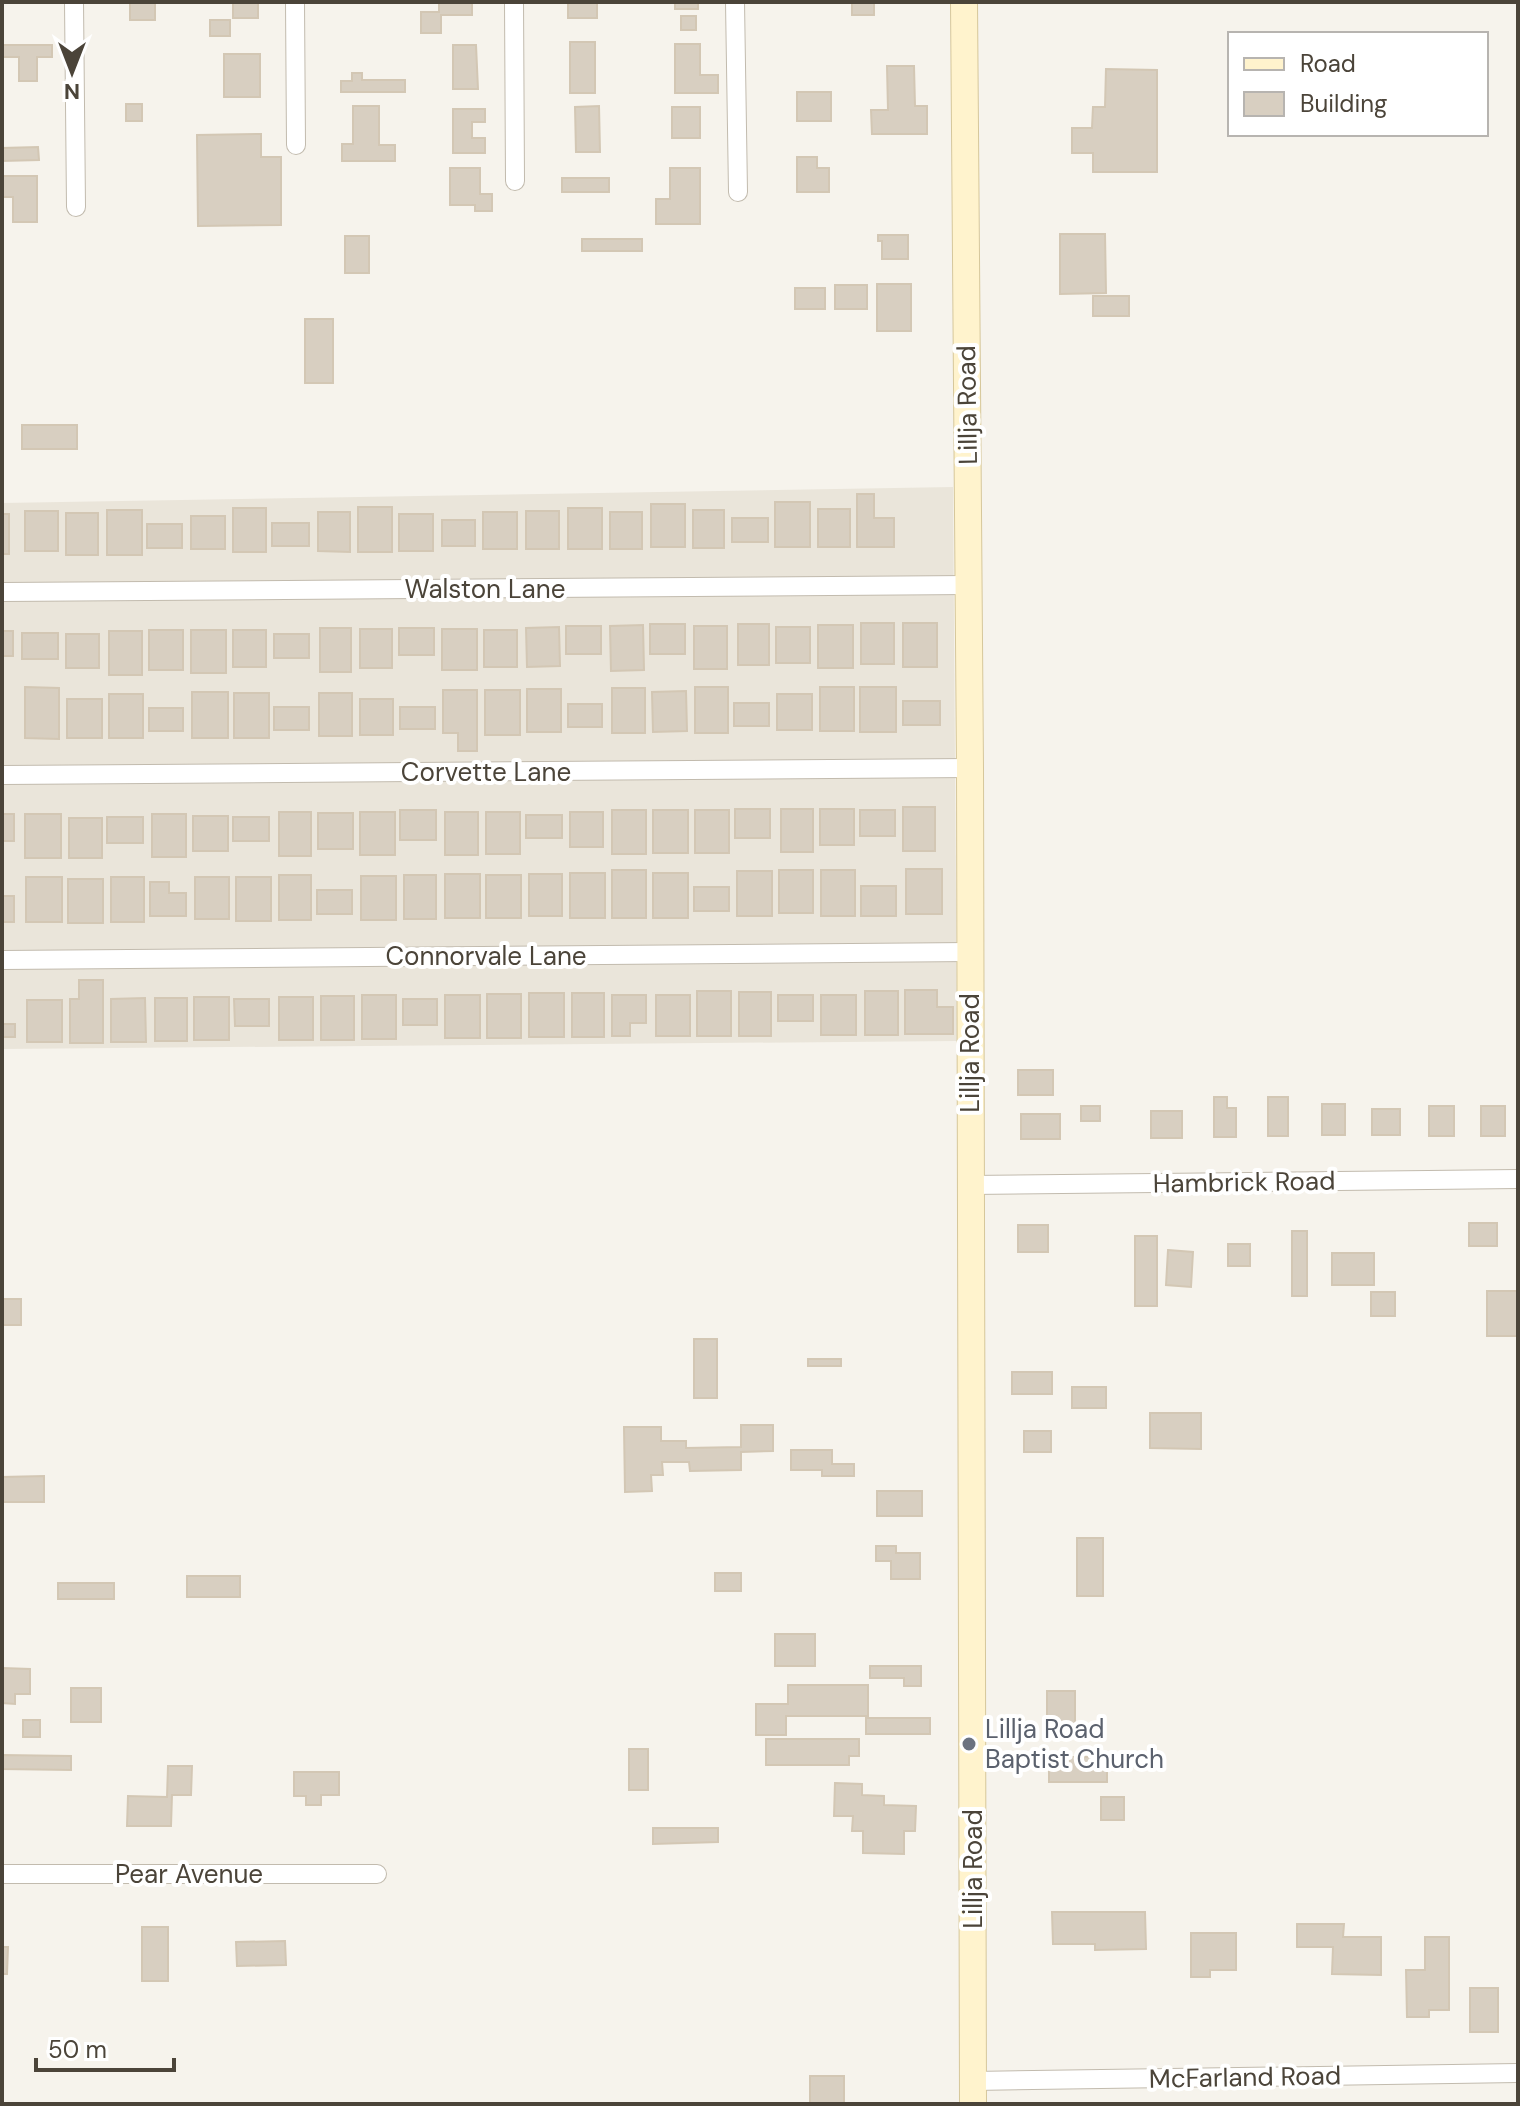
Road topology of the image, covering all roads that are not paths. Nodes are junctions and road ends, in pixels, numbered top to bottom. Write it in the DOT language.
graph roads {
  1 [pos="74,2"];
  2 [pos="295,2"];
  3 [pos="514,2"];
  4 [pos="735,2"];
  5 [pos="964,2"];
  6 [pos="296,145"];
  7 [pos="515,181"];
  8 [pos="738,192"];
  9 [pos="76,207"];
  10 [pos="969,585"];
  11 [pos="2,592"];
  12 [pos="970,768"];
  13 [pos="2,775"];
  14 [pos="970,952"];
  15 [pos="2,960"];
  16 [pos="1518,1179"];
  17 [pos="970,1185"];
  18 [pos="2,1874"];
  19 [pos="377,1874"];
  20 [pos="1518,2073"];
  21 [pos="973,2093"];
  1 -- 9 [label="street"];
  2 -- 6 [label="street"];
  3 -- 7 [label="street"];
  4 -- 8 [label="street"];
  5 -- 10 [label="street, Lillja Road"];
  10 -- 11 [label="street, Walston Lane"];
  10 -- 12 [label="street, Lillja Road"];
  12 -- 13 [label="street, Corvette Lane"];
  12 -- 14 [label="street, Lillja Road"];
  14 -- 15 [label="street, Connorvale Lane"];
  14 -- 17 [label="street, Lillja Road"];
  16 -- 17 [label="street, Hambrick Road"];
  17 -- 21 [label="street, Lillja Road"];
  18 -- 19 [label="street, Pear Avenue"];
  20 -- 21 [label="street, McFarland Road"];
}
